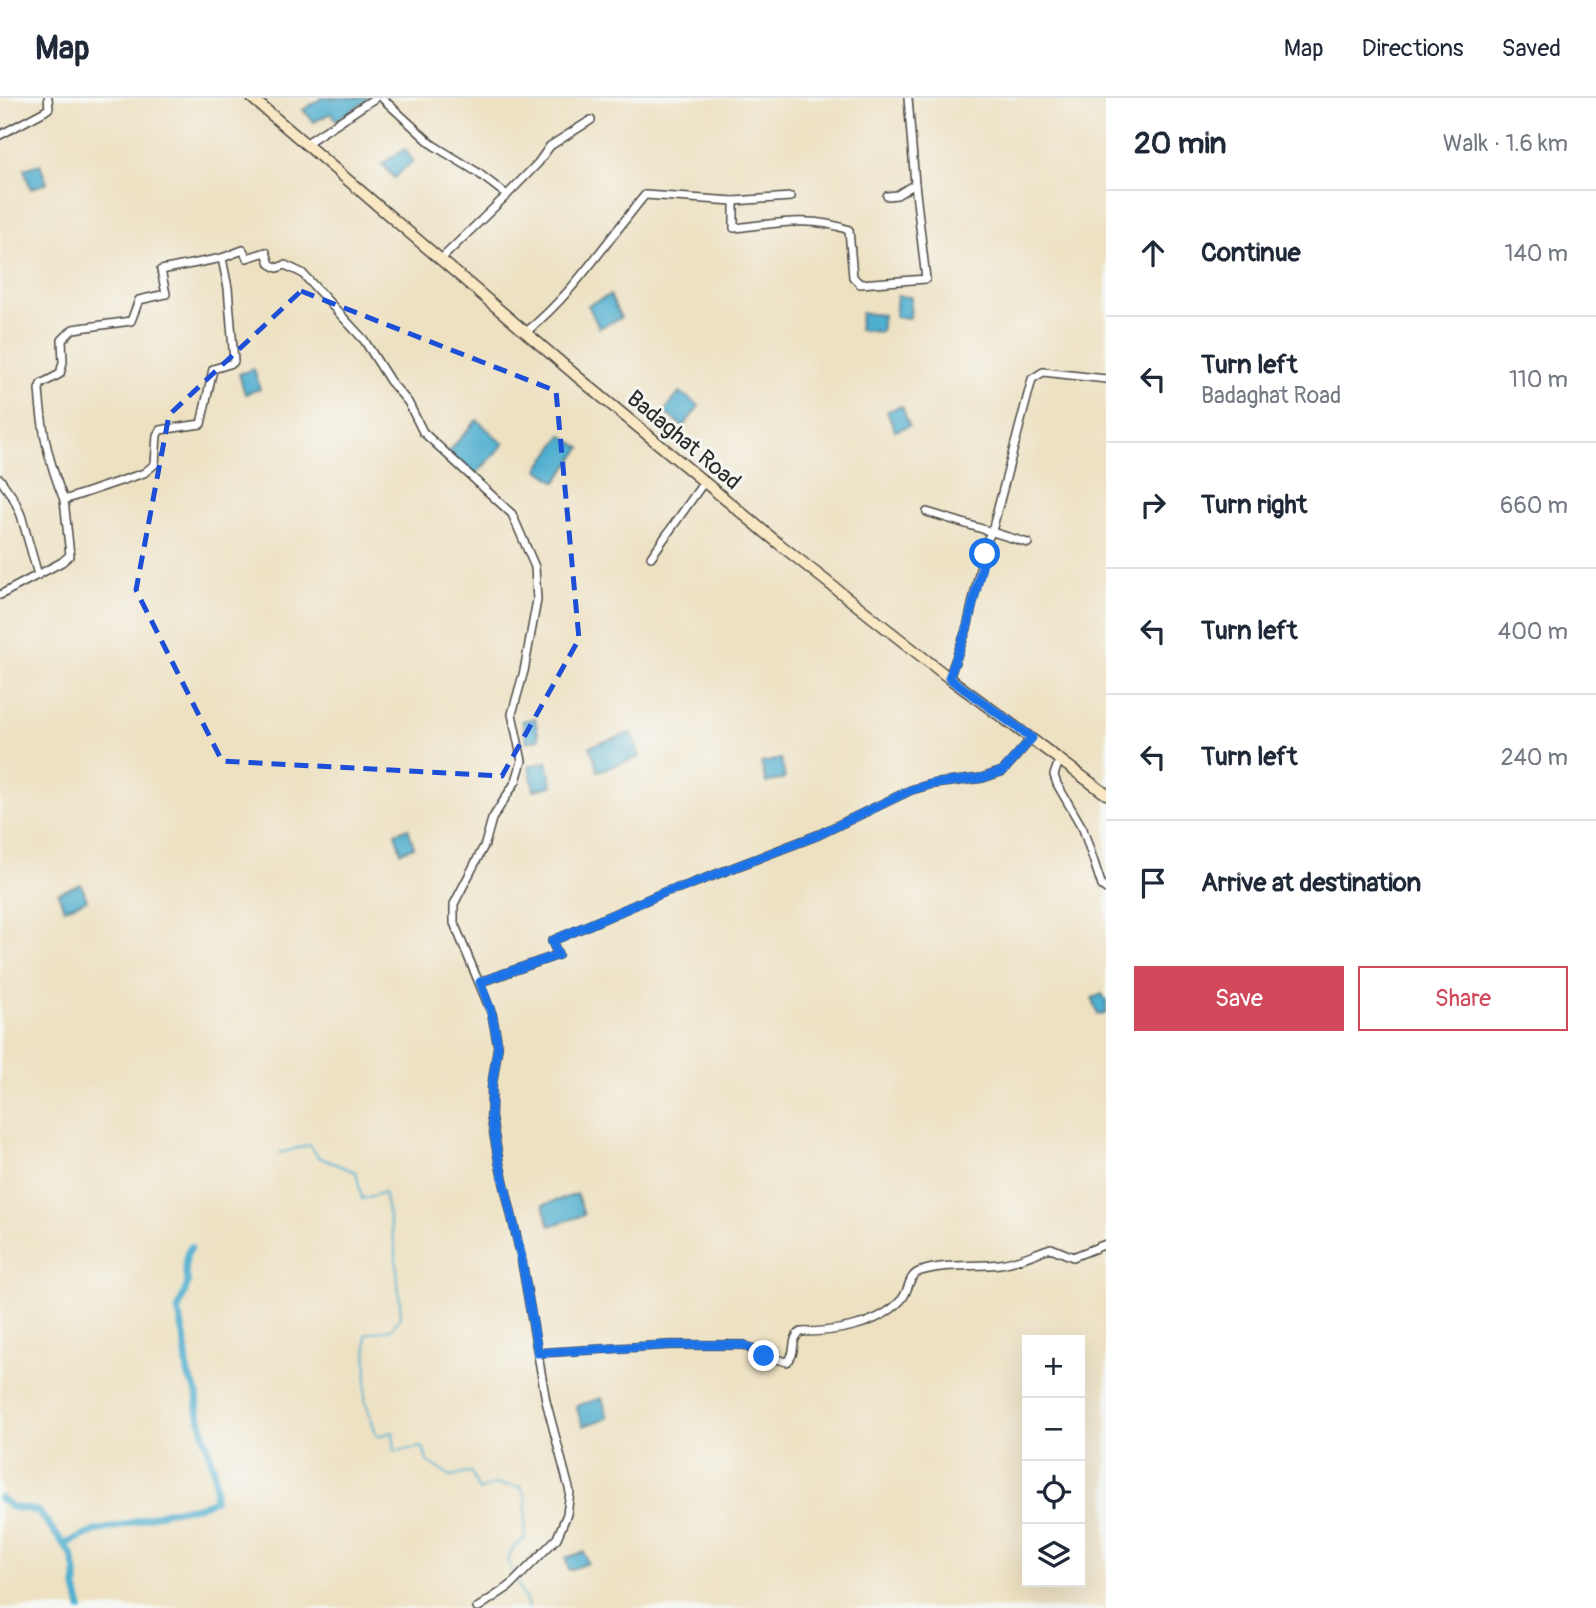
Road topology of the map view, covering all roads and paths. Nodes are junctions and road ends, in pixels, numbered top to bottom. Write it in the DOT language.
graph roads {
  1 [pos="48,98"];
  2 [pos="253,98"];
  3 [pos="375,98"];
  4 [pos="382,98"];
  5 [pos="908,98"];
  6 [pos="591,120"];
  7 [pos="0,135"];
  8 [pos="305,144"];
  9 [pos="915,184"];
  10 [pos="506,196"];
  11 [pos="887,196"];
  12 [pos="791,197"];
  13 [pos="734,201"];
  14 [pos="222,258"];
  15 [pos="441,258"];
  16 [pos="526,332"];
  17 [pos="1106,379"];
  18 [pos="0,479"];
  19 [pos="704,482"];
  20 [pos="64,500"];
  21 [pos="927,512"];
  22 [pos="992,531"];
  23 [pos="1028,543"];
  24 [pos="651,557"];
  25 [pos="38,575"];
  26 [pos="0,594"];
  27 [pos="949,678"];
  28 [pos="1032,738"];
  29 [pos="1060,758"];
  30 [pos="1106,794"];
  31 [pos="1106,889"];
  32 [pos="480,982"];
  33 [pos="1106,1244"];
  34 [pos="538,1353"];
  35 [pos="477,1608"];
  1 -- 7 [label="street"];
  2 -- 8 [label="main road, Badaghat Road"];
  3 -- 8 [label="street"];
  4 -- 10 [label="street"];
  5 -- 9 [label="street"];
  6 -- 10 [label="street"];
  8 -- 15 [label="main road, Badaghat Road"];
  9 -- 11 [label="street"];
  9 -- 13 [label="street"];
  10 -- 15 [label="street"];
  12 -- 13 [label="street"];
  13 -- 16 [label="street"];
  14 -- 20 [label="street"];
  14 -- 20 [label="street"];
  14 -- 32 [label="street"];
  15 -- 16 [label="main road, Badaghat Road"];
  16 -- 19 [label="main road, Badaghat Road"];
  17 -- 22 [label="street"];
  18 -- 25 [label="street"];
  19 -- 24 [label="street"];
  19 -- 27 [label="main road, Badaghat Road"];
  20 -- 25 [label="street"];
  21 -- 22 [label="street"];
  22 -- 23 [label="street"];
  22 -- 27 [label="street"];
  25 -- 26 [label="street"];
  27 -- 28 [label="main road, Badaghat Road"];
  28 -- 29 [label="main road, Badaghat Road"];
  28 -- 32 [label="street"];
  29 -- 30 [label="main road, Badaghat Road"];
  29 -- 31 [label="street"];
  32 -- 34 [label="street"];
  33 -- 34 [label="street"];
  34 -- 35 [label="street"];
}
